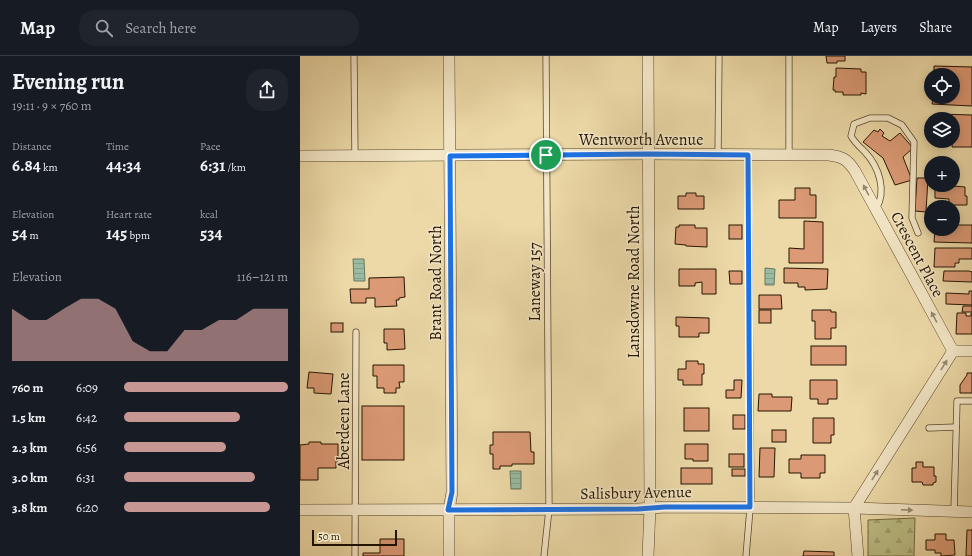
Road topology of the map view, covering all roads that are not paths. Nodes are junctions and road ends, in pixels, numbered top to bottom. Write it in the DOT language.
graph roads {
  1 [pos="354,56"];
  2 [pos="449,56"];
  3 [pos="546,56"];
  4 [pos="648,56"];
  5 [pos="719,56"];
  6 [pos="789,56"];
  7 [pos="648,154"];
  8 [pos="546,155"];
  9 [pos="718,155"];
  10 [pos="748,155"];
  11 [pos="789,155"];
  12 [pos="300,156"];
  13 [pos="355,156"];
  14 [pos="450,156"];
  15 [pos="855,171"];
  16 [pos="876,210"];
  17 [pos="918,233"];
  18 [pos="356,332"];
  19 [pos="953,351"];
  20 [pos="972,351"];
  21 [pos="972,401"];
  22 [pos="956,427"];
  23 [pos="929,428"];
  24 [pos="750,507"];
  25 [pos="650,508"];
  26 [pos="854,508"];
  27 [pos="549,509"];
  28 [pos="300,510"];
  29 [pos="355,510"];
  30 [pos="448,510"];
  31 [pos="954,511"];
  32 [pos="972,512"];
  33 [pos="355,556"];
  34 [pos="449,556"];
  35 [pos="544,556"];
  36 [pos="648,556"];
  37 [pos="746,556"];
  38 [pos="858,556"];
  1 -- 13 [label="lane"];
  2 -- 14 [label="street, Brant Road North"];
  3 -- 8 [label="lane, Laneway 157"];
  4 -- 7 [label="street, Lansdowne Road North"];
  5 -- 9 [label="lane"];
  6 -- 11 [label="lane"];
  7 -- 8 [label="street, Wentworth Avenue"];
  7 -- 9 [label="street, Wentworth Avenue"];
  7 -- 25 [label="street, Lansdowne Road North"];
  8 -- 14 [label="street, Wentworth Avenue"];
  8 -- 27 [label="lane, Laneway 157"];
  9 -- 10 [label="street, Wentworth Avenue"];
  10 -- 11 [label="street, Wentworth Avenue"];
  10 -- 24 [label="lane"];
  11 -- 15 [label="street, Wentworth Avenue"];
  12 -- 13 [label="street, Wentworth Avenue"];
  13 -- 14 [label="street, Wentworth Avenue"];
  14 -- 30 [label="street, Brant Road North"];
  16 -- 15 [label="street, Crescent Place, one-way"];
  16 -- 17 [label="lane"];
  19 -- 16 [label="street, Crescent Place, one-way"];
  18 -- 29 [label="lane, Aberdeen Lane"];
  19 -- 20 [label="street"];
  26 -- 19 [label="street, one-way"];
  21 -- 22 [label="lane"];
  22 -- 23 [label="lane"];
  22 -- 31 [label="lane"];
  24 -- 25 [label="street, Salisbury Avenue"];
  24 -- 26 [label="street, Salisbury Avenue"];
  24 -- 37 [label="lane"];
  25 -- 27 [label="street, Salisbury Avenue"];
  25 -- 36 [label="street, Lansdowne Road North"];
  26 -- 31 [label="street, Salisbury Avenue, one-way"];
  26 -- 38 [label="street"];
  27 -- 30 [label="street, Salisbury Avenue"];
  27 -- 35 [label="lane, Laneway 157"];
  28 -- 29 [label="street, Salisbury Avenue"];
  29 -- 30 [label="street, Salisbury Avenue"];
  29 -- 33 [label="lane, Aberdeen Lane"];
  30 -- 34 [label="street, Brant Road North"];
  31 -- 32 [label="street, Salisbury Avenue"];
}
